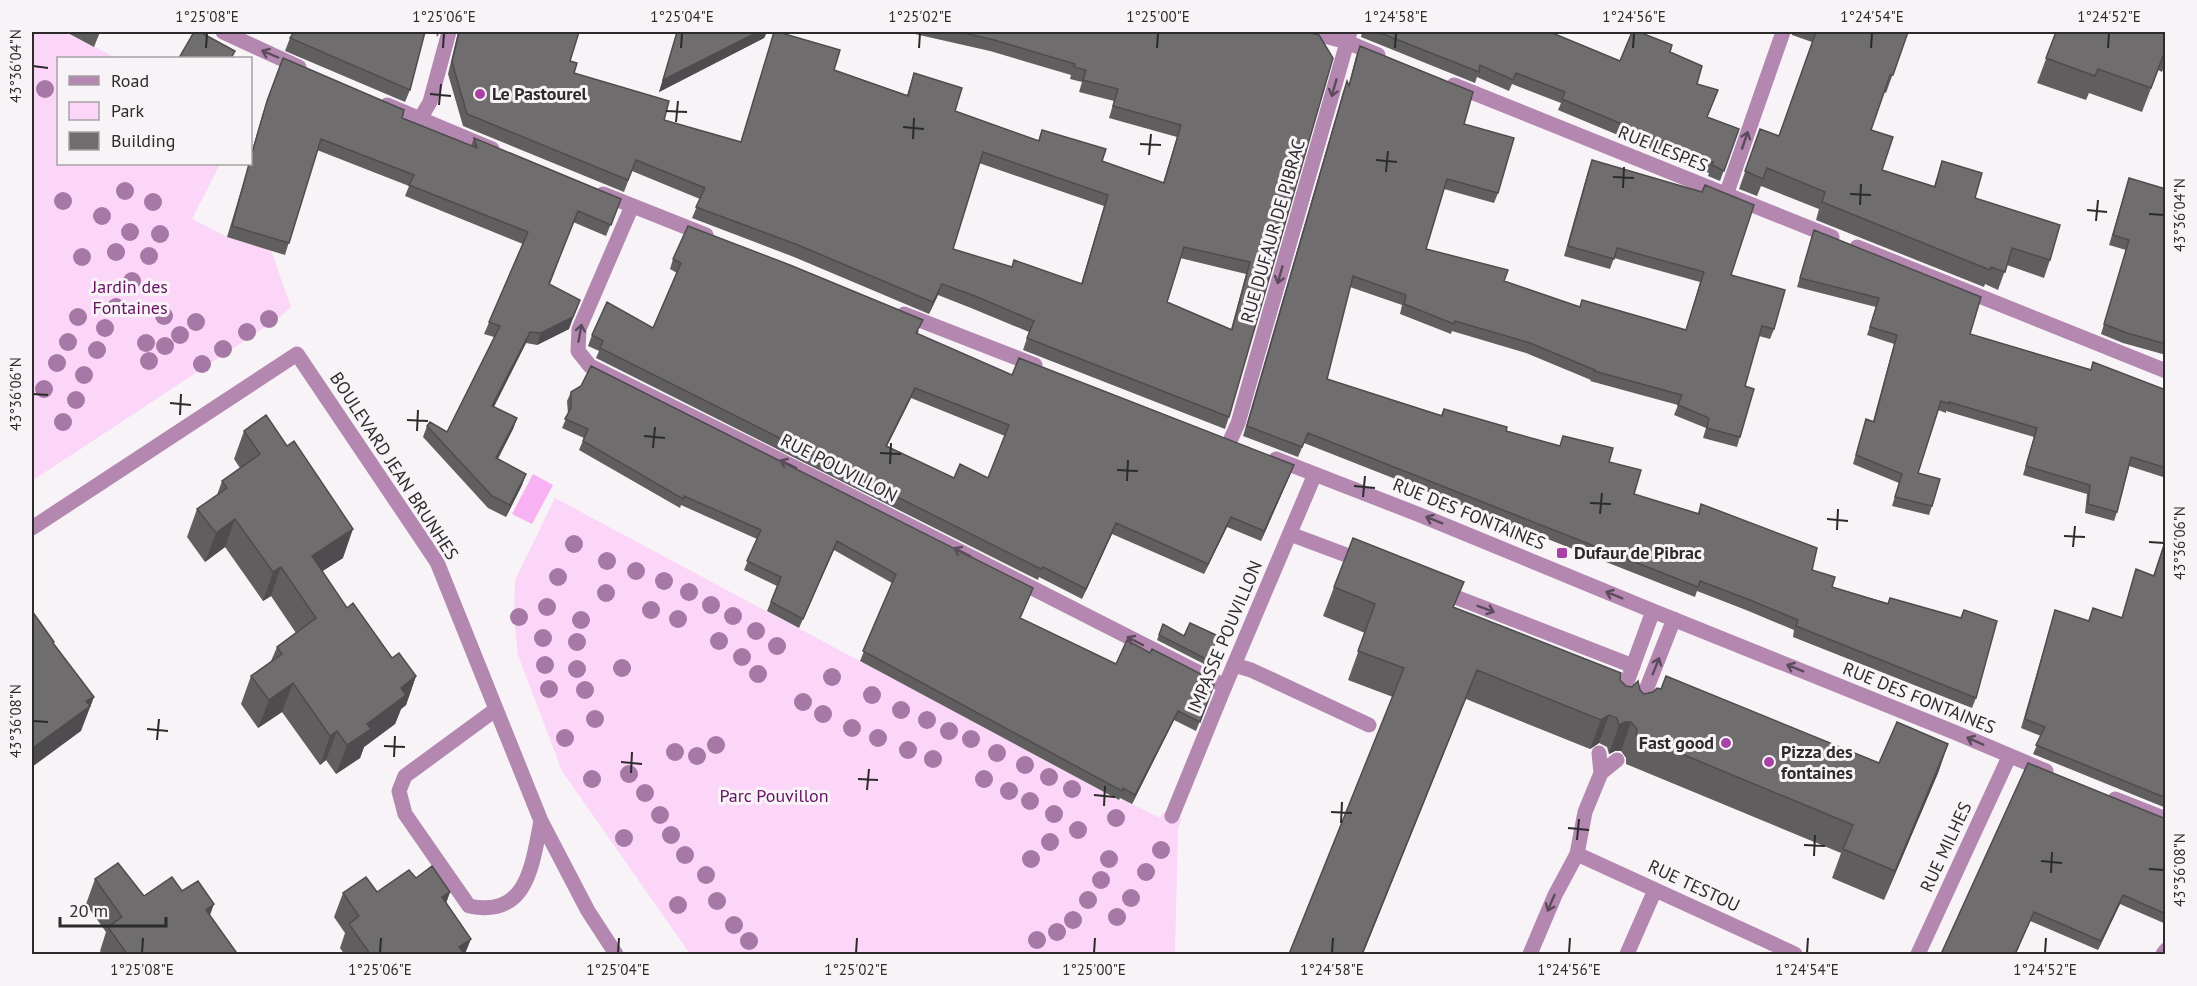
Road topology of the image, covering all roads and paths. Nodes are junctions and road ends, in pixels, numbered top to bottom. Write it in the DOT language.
graph roads {
  1 [pos="223,32"];
  2 [pos="449,32"];
  3 [pos="1310,32"];
  4 [pos="1783,32"];
  5 [pos="1349,37"];
  6 [pos="1390,60"];
  7 [pos="308,71"];
  8 [pos="1445,81"];
  9 [pos="373,99"];
  10 [pos="420,119"];
  11 [pos="505,154"];
  12 [pos="590,189"];
  13 [pos="1726,195"];
  14 [pos="632,206"];
  15 [pos="725,242"];
  16 [pos="891,310"];
  17 [pos="1044,369"];
  18 [pos="2166,370"];
  19 [pos="1230,441"];
  20 [pos="1261,453"];
  21 [pos="1316,474"];
  22 [pos="32,528"];
  23 [pos="1290,534"];
  24 [pos="1380,567"];
  25 [pos="1423,585"];
  26 [pos="1653,611"];
  27 [pos="1674,620"];
  28 [pos="1234,665"];
  29 [pos="1633,666"];
  30 [pos="1225,686"];
  31 [pos="1619,706"];
  32 [pos="495,710"];
  33 [pos="1637,713"];
  34 [pos="1368,725"];
  35 [pos="1599,753"];
  36 [pos="2009,757"];
  37 [pos="1617,760"];
  38 [pos="1601,773"];
  39 [pos="2061,777"];
  40 [pos="2103,794"];
  41 [pos="1172,816"];
  42 [pos="2166,819"];
  43 [pos="541,821"];
  44 [pos="1576,854"];
  45 [pos="1654,890"];
  46 [pos="2166,950"];
  47 [pos="616,954"];
  48 [pos="1530,954"];
  49 [pos="1627,954"];
  50 [pos="1795,954"];
  51 [pos="1918,954"];
  52 [pos="2163,954"];
  7 -- 1 [label="street, one-way"];
  2 -- 10 [label="street"];
  3 -- 5 [label="street"];
  13 -- 4 [label="street, one-way"];
  5 -- 6 [label="street"];
  5 -- 19 [label="street, RUE DUFAUR DE PIBRAC, one-way"];
  8 -- 13 [label="street, RUE LESPES"];
  9 -- 10 [label="street"];
  10 -- 11 [label="street"];
  12 -- 14 [label="street"];
  13 -- 18 [label="street, RUE LESPES"];
  14 -- 15 [label="street"];
  30 -- 14 [label="street, RUE POUVILLON, one-way"];
  16 -- 17 [label="street"];
  20 -- 21 [label="street, RUE DES FONTAINES"];
  21 -- 23 [label="street, IMPASSE POUVILLON"];
  26 -- 21 [label="street, RUE DES FONTAINES, one-way"];
  22 -- 32 [label="street, BOULEVARD JEAN BRUNHES"];
  23 -- 24 [label="street"];
  23 -- 28 [label="street, IMPASSE POUVILLON"];
  25 -- 29 [label="street, one-way"];
  26 -- 27 [label="street, RUE DES FONTAINES"];
  26 -- 29 [label="street"];
  33 -- 27 [label="street, one-way"];
  36 -- 27 [label="street, RUE DES FONTAINES, one-way"];
  28 -- 30 [label="street, IMPASSE POUVILLON"];
  28 -- 34 [label="street"];
  29 -- 31 [label="street"];
  30 -- 41 [label="street, IMPASSE POUVILLON"];
  32 -- 43 [label="street, BOULEVARD JEAN BRUNHES"];
  32 -- 43 [label="street"];
  35 -- 38 [label="street"];
  36 -- 39 [label="street, RUE DES FONTAINES"];
  36 -- 51 [label="street, RUE MILHES"];
  37 -- 38 [label="street"];
  38 -- 44 [label="street"];
  40 -- 42 [label="street"];
  43 -- 47 [label="street, BOULEVARD JEAN BRUNHES"];
  44 -- 45 [label="street, RUE TESTOU"];
  44 -- 48 [label="street, one-way"];
  45 -- 49 [label="street"];
  45 -- 50 [label="street, RUE TESTOU"];
  46 -- 52 [label="street"];
}
